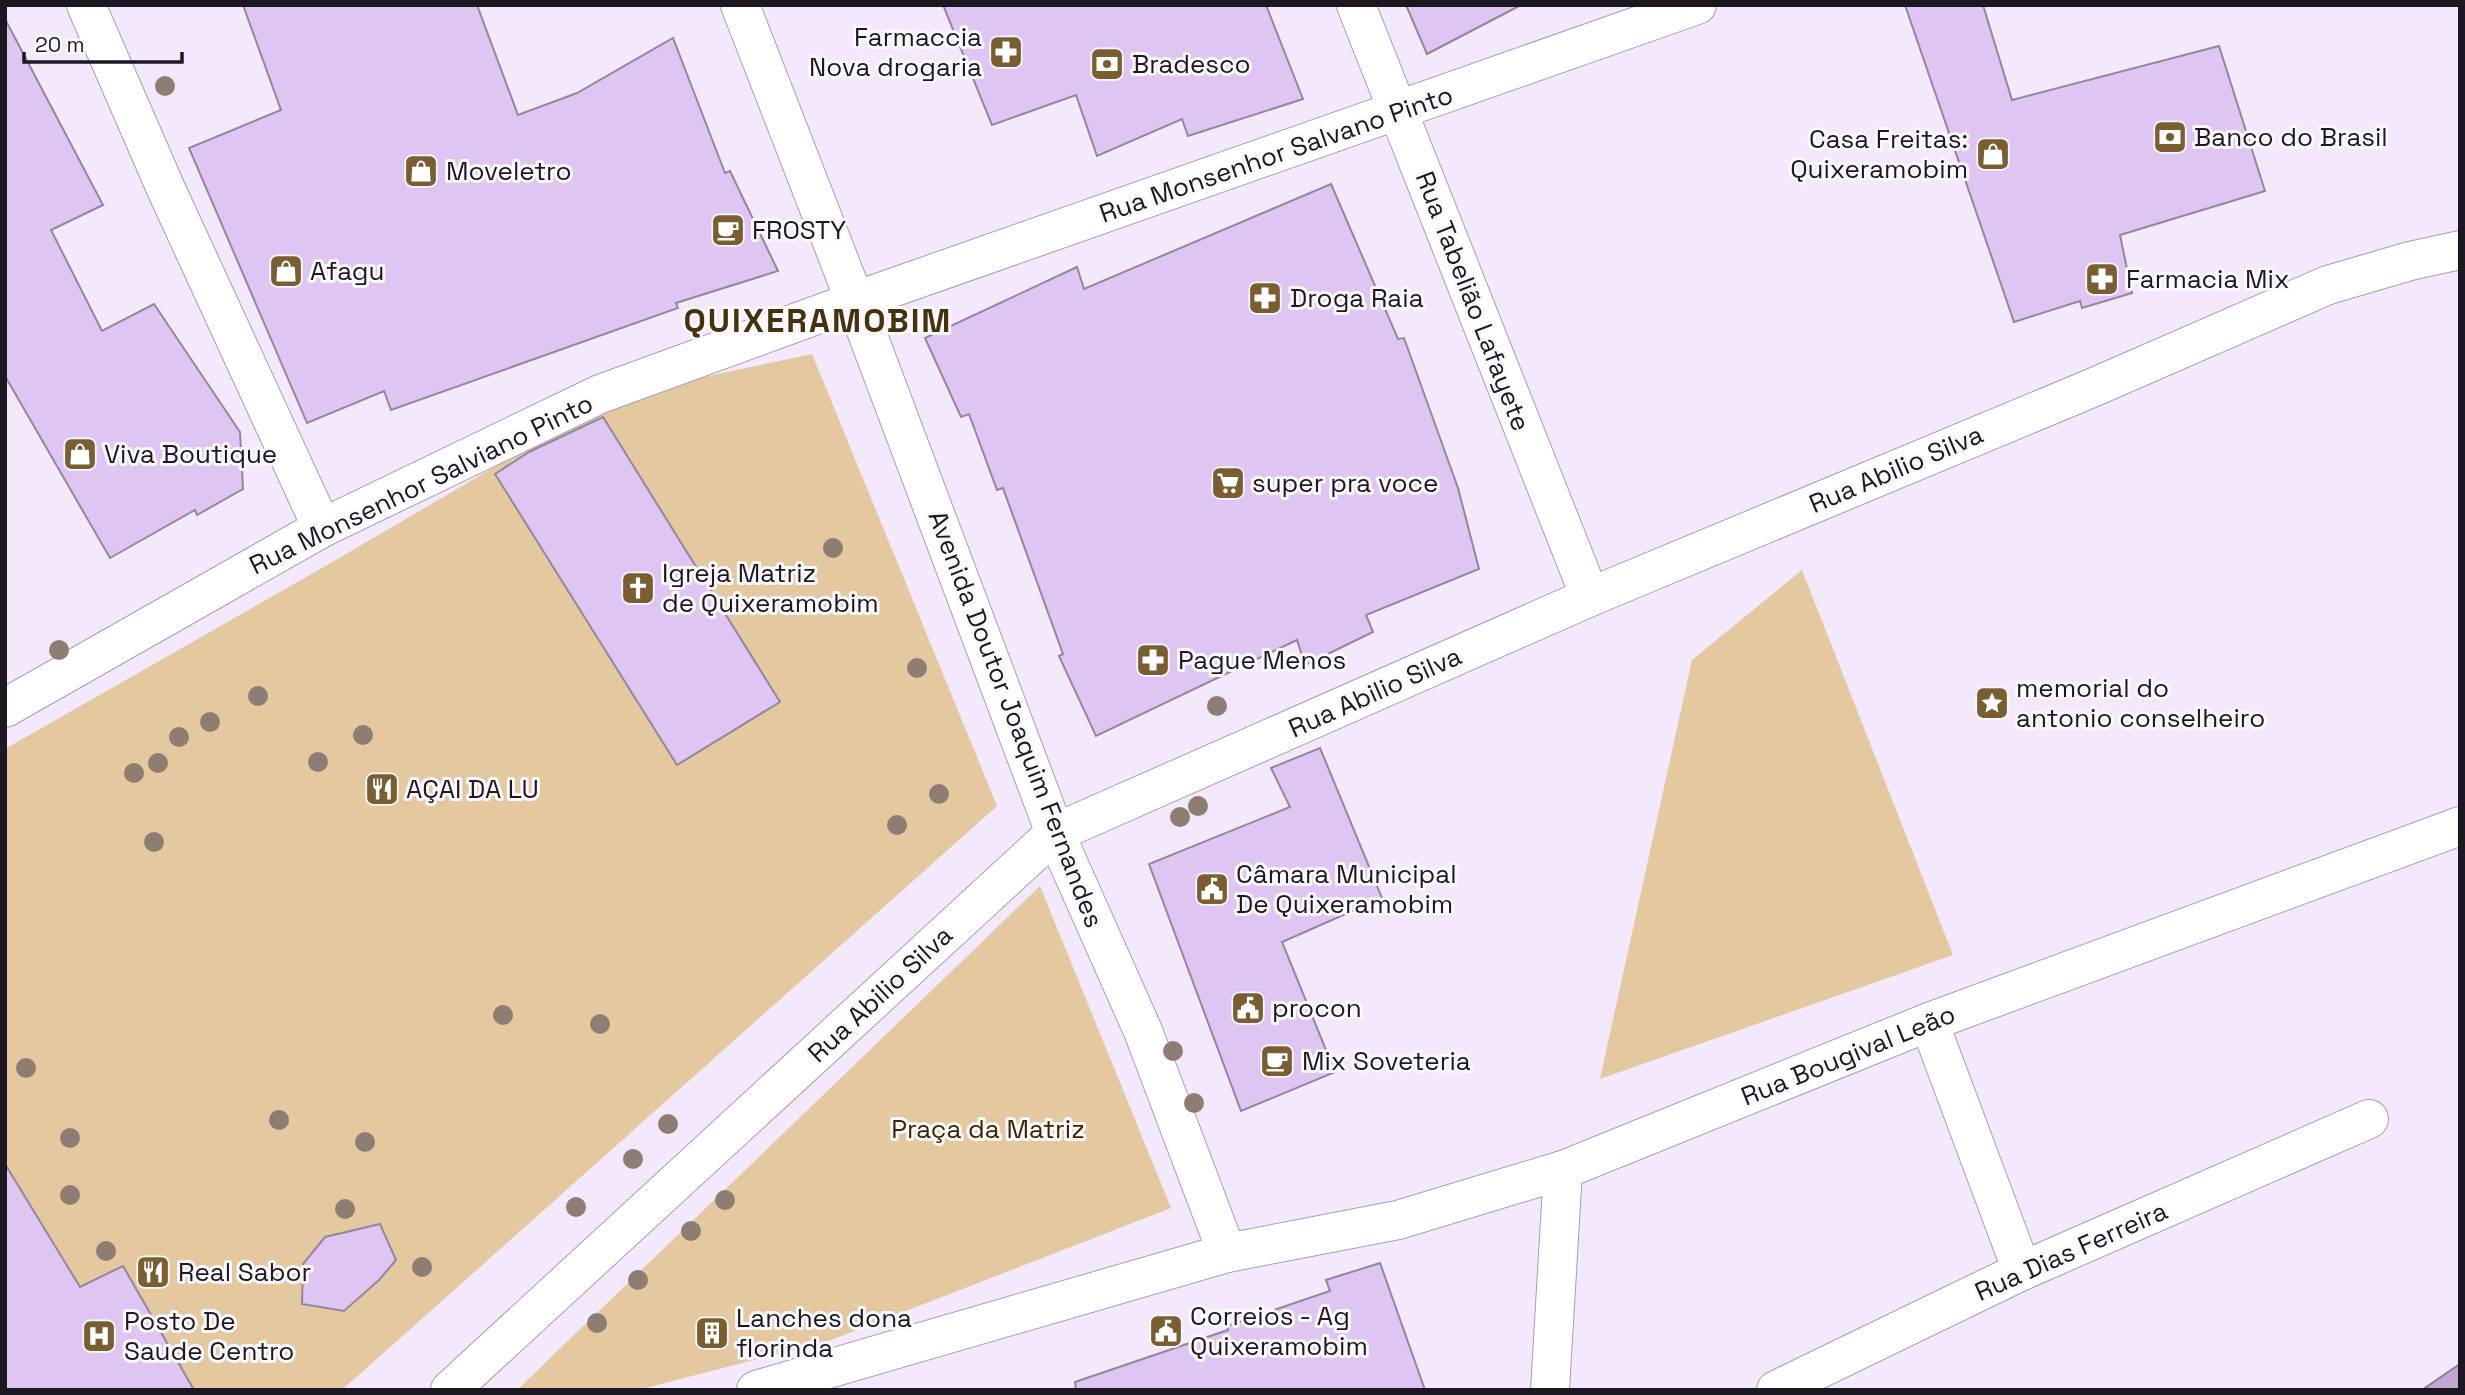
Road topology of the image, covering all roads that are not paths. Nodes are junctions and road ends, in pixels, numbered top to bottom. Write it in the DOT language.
graph roads {
  1 [pos="86,5"];
  2 [pos="740,5"];
  3 [pos="1356,5"];
  4 [pos="1697,5"];
  5 [pos="1399,111"];
  6 [pos="2460,250"];
  7 [pos="855,301"];
  8 [pos="322,528"];
  9 [pos="1590,597"];
  10 [pos="5,708"];
  11 [pos="2460,826"];
  12 [pos="1055,834"];
  13 [pos="1929,1022"];
  14 [pos="2369,1119"];
  15 [pos="1563,1170"];
  16 [pos="1227,1253"];
  17 [pos="2022,1271"];
  18 [pos="450,1390"];
  19 [pos="756,1390"];
  20 [pos="1550,1390"];
  21 [pos="1776,1390"];
  1 -- 8 [label="street"];
  2 -- 7 [label="street, Avenida Doutor Joaquim Fernandes"];
  3 -- 5 [label="street, Rua Tabelião Lafayete"];
  4 -- 5 [label="street, Rua Monsenhor Salvano Pinto"];
  5 -- 7 [label="street, Rua Monsenhor Salvano Pinto"];
  5 -- 9 [label="street, Rua Tabelião Lafayete"];
  6 -- 9 [label="street, Rua Abilio Silva"];
  7 -- 8 [label="street, Rua Monsenhor Salviano Pinto"];
  7 -- 12 [label="street, Avenida Doutor Joaquim Fernandes"];
  8 -- 10 [label="street, Rua Monsenhor Salviano Pinto"];
  9 -- 12 [label="street, Rua Abilio Silva"];
  11 -- 13 [label="street, Rua Bougival Leão"];
  12 -- 16 [label="street, Avenida Doutor Joaquim Fernandes"];
  12 -- 18 [label="street, Rua Abilio Silva"];
  13 -- 15 [label="street, Rua Bougival Leão"];
  13 -- 17 [label="street"];
  14 -- 17 [label="street, Rua Dias Ferreira"];
  15 -- 16 [label="street, Rua Bougival Leão"];
  15 -- 20 [label="street"];
  16 -- 19 [label="street, Rua Bougival Leão"];
  17 -- 21 [label="street, Rua Dias Ferreira"];
}
